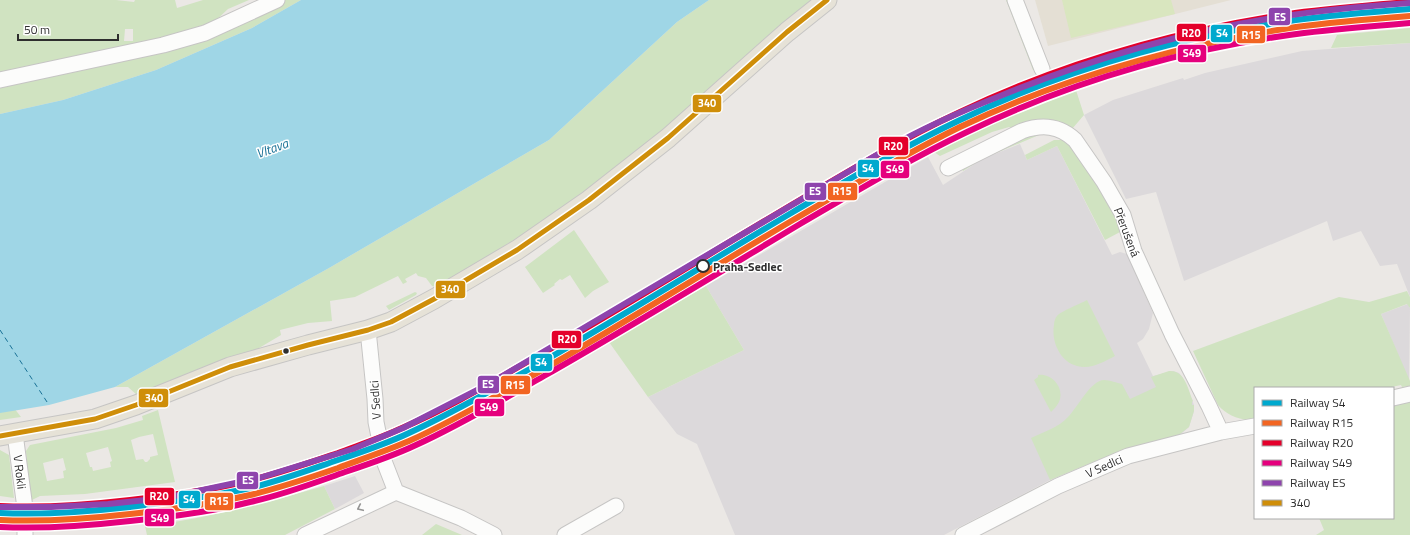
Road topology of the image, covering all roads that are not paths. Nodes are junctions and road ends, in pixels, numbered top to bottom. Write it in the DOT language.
graph roads {
  1 [pos="277,0"];
  2 [pos="827,0"];
  3 [pos="1015,0"];
  4 [pos="1042,69"];
  5 [pos="0,80"];
  6 [pos="948,168"];
  7 [pos="368,330"];
  8 [pos="1410,394"];
  9 [pos="1394,398"];
  10 [pos="1254,426"];
  11 [pos="1220,432"];
  12 [pos="8,435"];
  13 [pos="396,492"];
  14 [pos="616,506"];
  15 [pos="25,535"];
  16 [pos="305,535"];
  17 [pos="494,535"];
  18 [pos="565,535"];
  19 [pos="963,535"];
  1 -- 5 [label="street"];
  2 -- 7 [label="main road"];
  3 -- 4 [label="street"];
  6 -- 11 [label="street, Přerušená"];
  7 -- 12 [label="main road"];
  7 -- 13 [label="street, V Sedlci"];
  8 -- 9 [label="street"];
  10 -- 11 [label="street, V Sedlci"];
  11 -- 19 [label="street, V Sedlci"];
  12 -- 15 [label="street, V Rokli"];
  13 -- 16 [label="street, one-way"];
  13 -- 17 [label="street"];
  14 -- 18 [label="street"];
}
